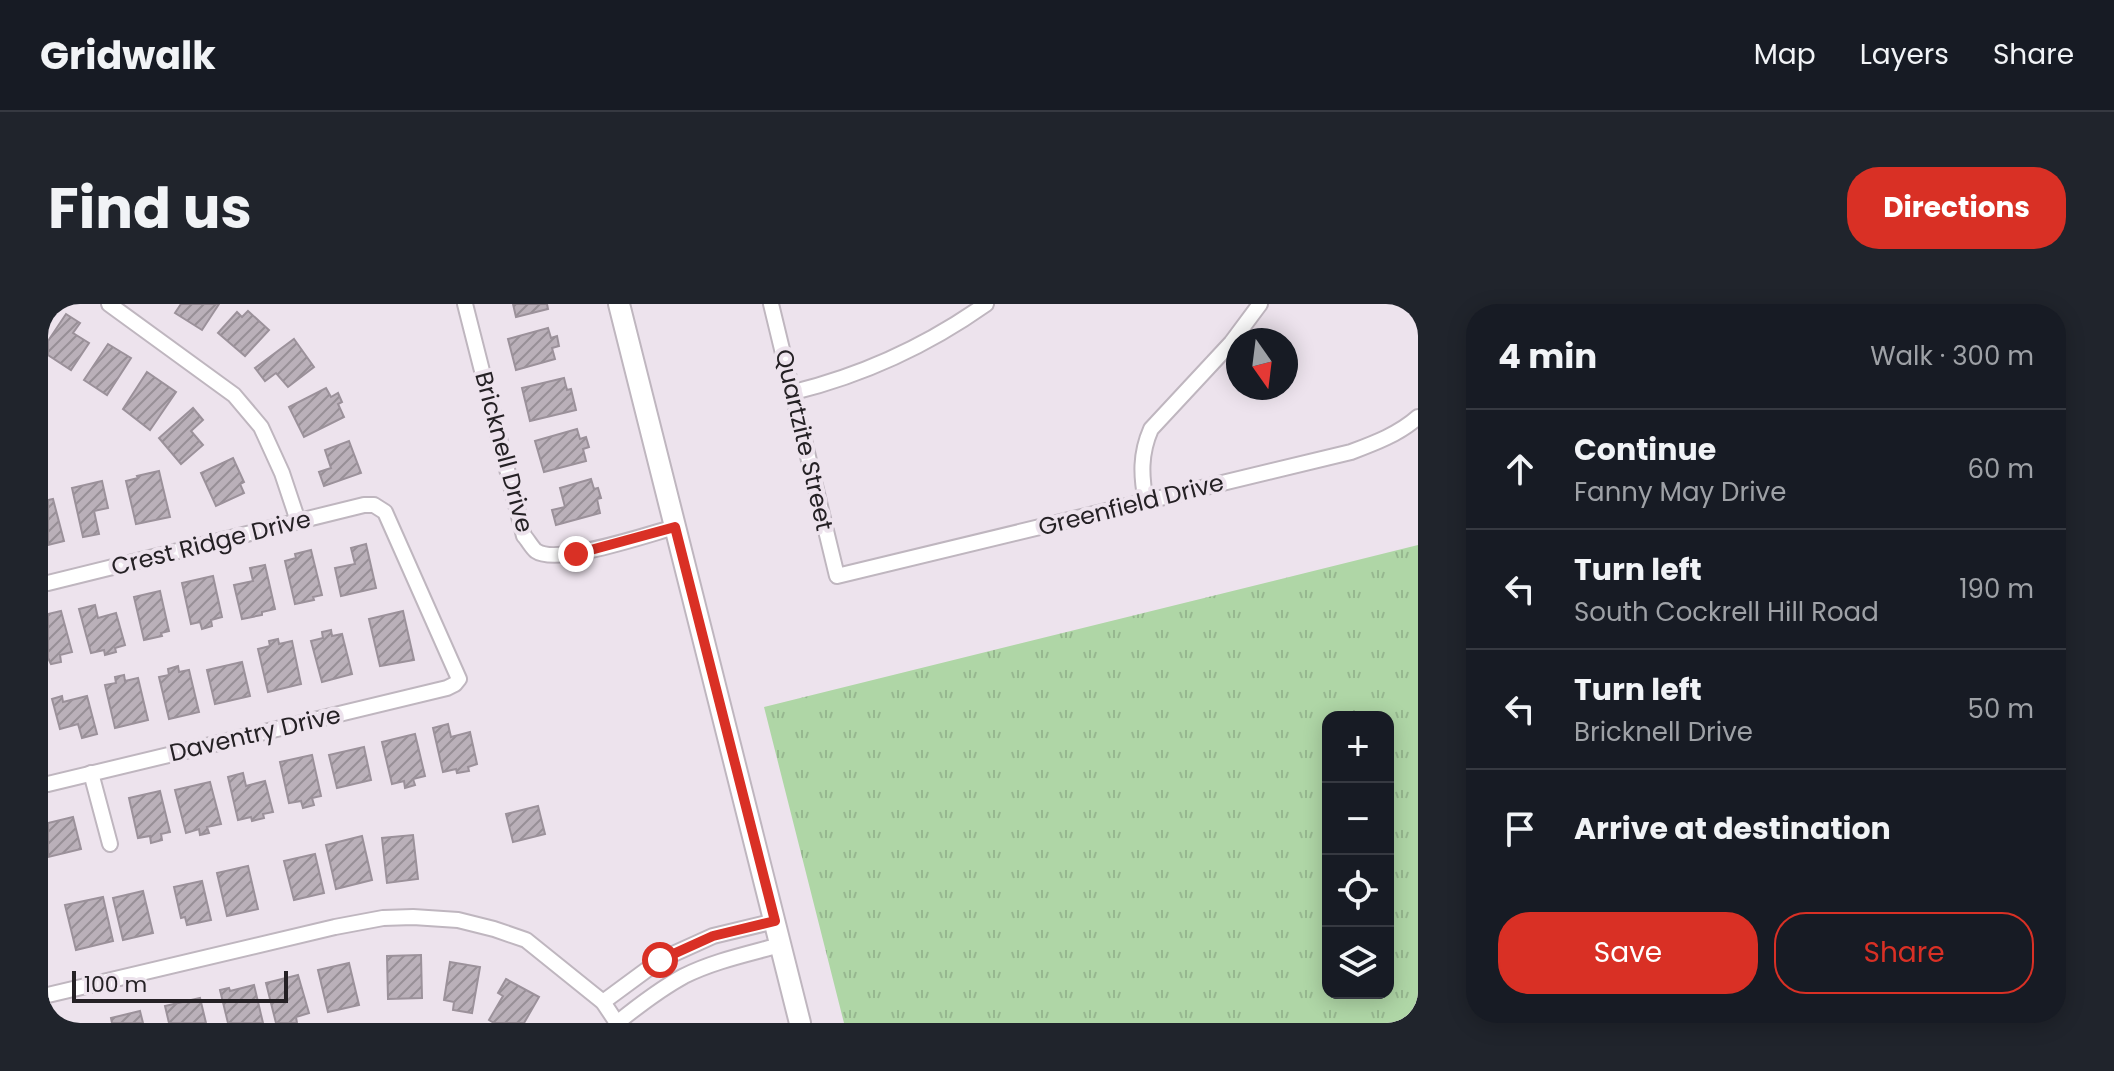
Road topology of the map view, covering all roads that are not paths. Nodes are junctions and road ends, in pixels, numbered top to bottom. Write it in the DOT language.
graph roads {
  1 [pos="109,304"];
  2 [pos="465,304"];
  3 [pos="619,304"];
  4 [pos="771,304"];
  5 [pos="986,304"];
  6 [pos="1260,304"];
  7 [pos="794,392"];
  8 [pos="1418,417"];
  9 [pos="1146,502"];
  10 [pos="298,521"];
  11 [pos="675,527"];
  12 [pos="837,576"];
  13 [pos="48,583"];
  14 [pos="459,679"];
  15 [pos="91,773"];
  16 [pos="48,784"];
  17 [pos="110,844"];
  18 [pos="775,921"];
  19 [pos="780,945"];
  20 [pos="48,995"];
  21 [pos="603,1002"];
  22 [pos="617,1023"];
  23 [pos="800,1023"];
  1 -- 10 [label="street"];
  2 -- 11 [label="street, Bricknell Drive"];
  3 -- 11 [label="main road"];
  4 -- 7 [label="street, Quartzite Street"];
  5 -- 7 [label="street"];
  6 -- 9 [label="street"];
  7 -- 12 [label="street, Quartzite Street"];
  8 -- 9 [label="street, Greenfield Drive"];
  9 -- 12 [label="street, Greenfield Drive"];
  10 -- 13 [label="street, Crest Ridge Drive"];
  10 -- 14 [label="street, Crest Ridge Drive"];
  11 -- 18 [label="main road"];
  14 -- 15 [label="street, Daventry Drive"];
  15 -- 16 [label="street, Daventry Drive"];
  15 -- 17 [label="street"];
  18 -- 19 [label="main road"];
  18 -- 21 [label="street"];
  19 -- 22 [label="street"];
  19 -- 23 [label="main road"];
  20 -- 21 [label="street"];
  21 -- 22 [label="street"];
}
